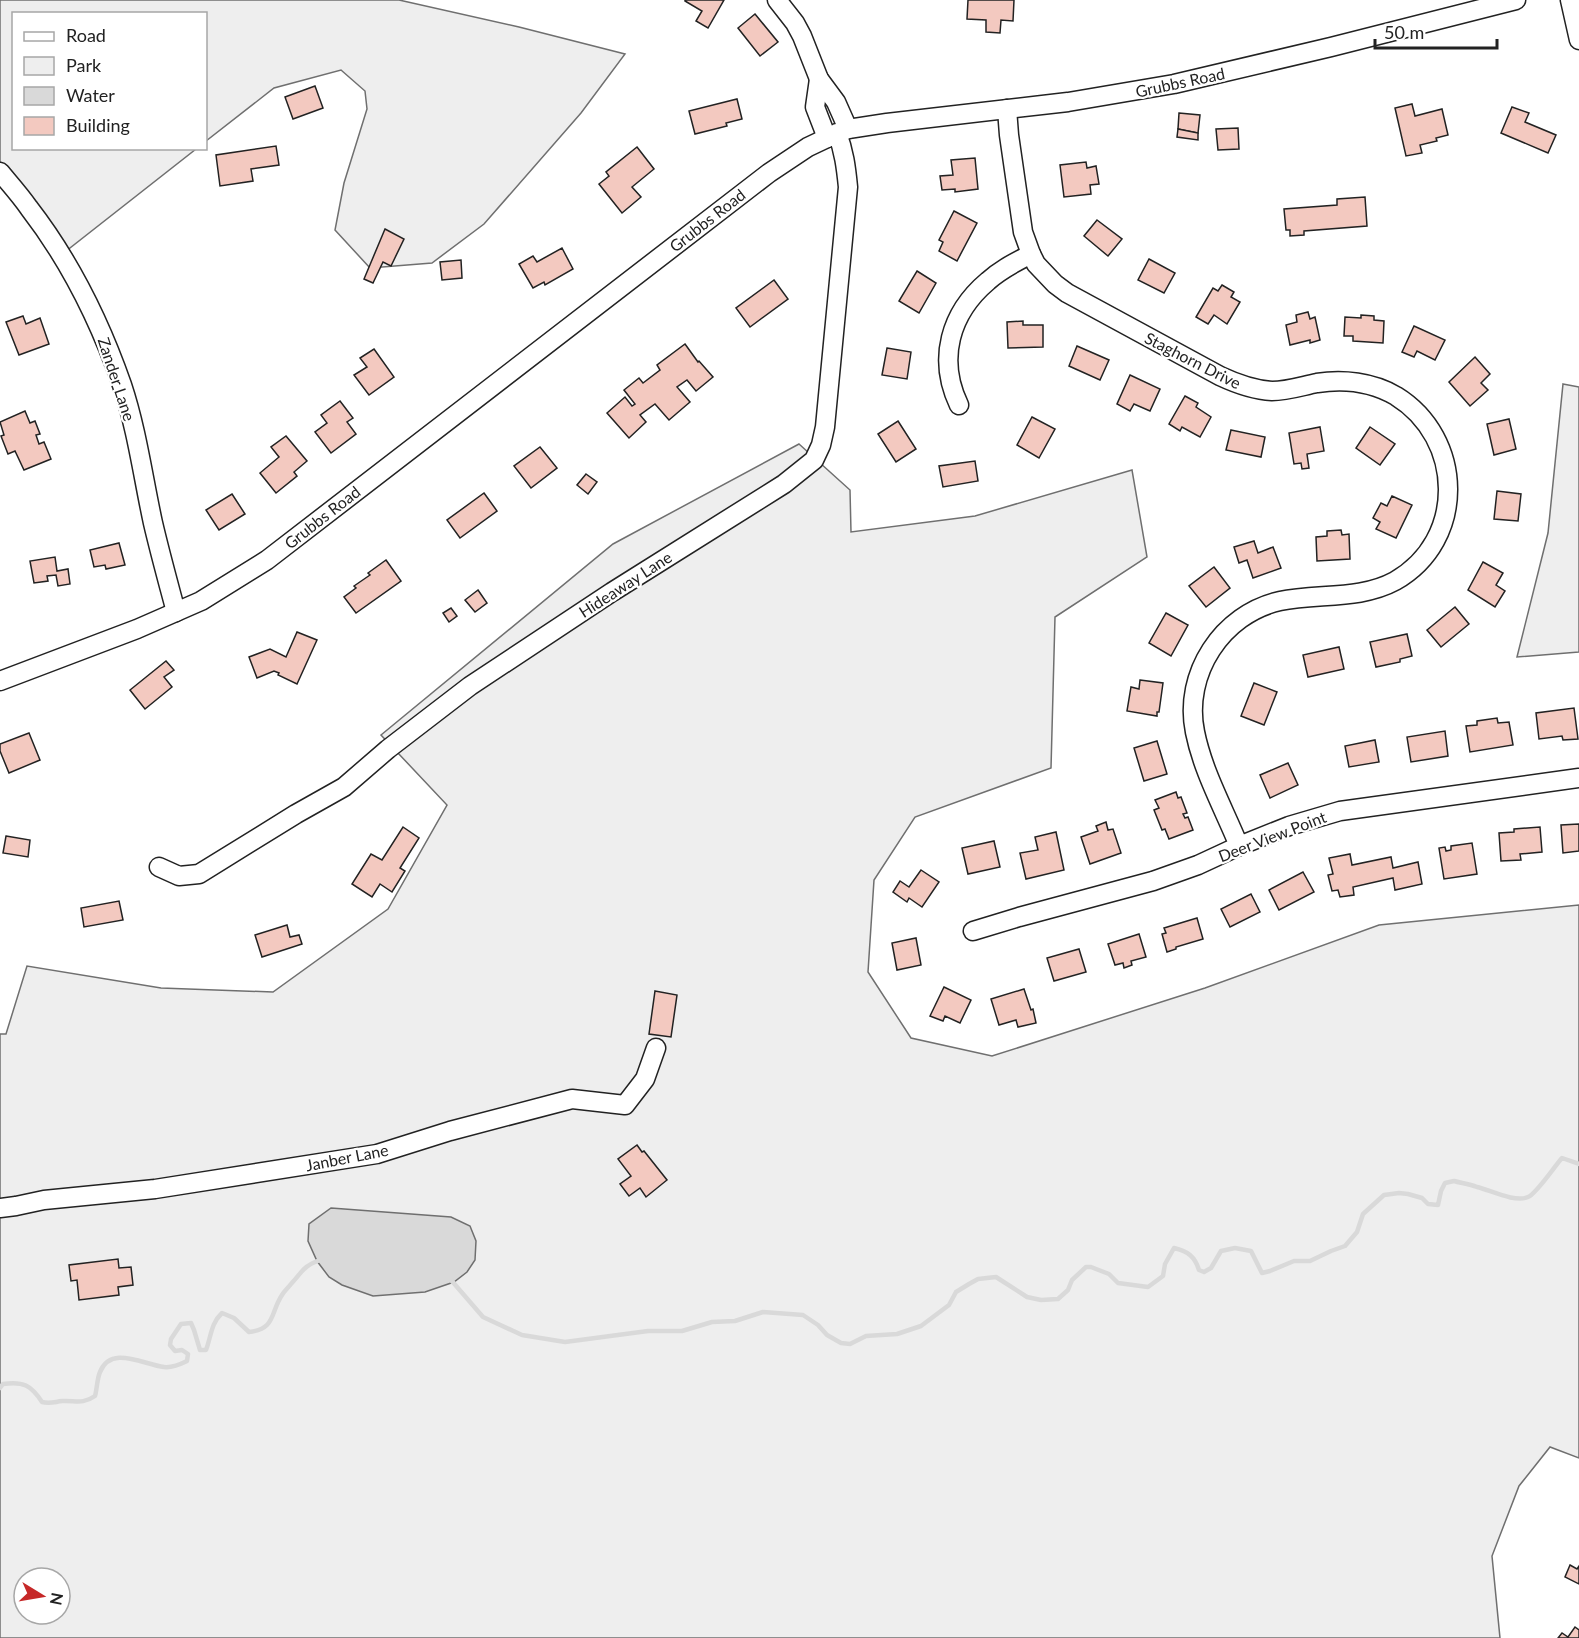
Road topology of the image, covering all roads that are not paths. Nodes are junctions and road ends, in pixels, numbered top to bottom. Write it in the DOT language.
graph roads {
  1 [pos="777,0"];
  2 [pos="1516,0"];
  3 [pos="1570,0"];
  4 [pos="1579,40"];
  5 [pos="1007,109"];
  6 [pos="837,133"];
  7 [pos="0,172"];
  8 [pos="1031,254"];
  9 [pos="959,405"];
  10 [pos="176,612"];
  11 [pos="0,681"];
  12 [pos="1579,778"];
  13 [pos="1239,846"];
  14 [pos="159,867"];
  15 [pos="973,931"];
  16 [pos="656,1048"];
  17 [pos="0,1208"];
  1 -- 6 [label="street, Hideaway Lane"];
  2 -- 5 [label="street, Grubbs Road"];
  3 -- 4 [label="street"];
  5 -- 6 [label="street, Grubbs Road"];
  5 -- 8 [label="street, Staghorn Drive"];
  6 -- 10 [label="street, Grubbs Road"];
  6 -- 14 [label="street, Hideaway Lane"];
  7 -- 10 [label="street, Zander Lane"];
  8 -- 9 [label="street"];
  8 -- 13 [label="street, Staghorn Drive"];
  10 -- 11 [label="street, Grubbs Road"];
  12 -- 13 [label="street, Deer View Point"];
  13 -- 15 [label="street, Deer View Point"];
  16 -- 17 [label="street, Janber Lane"];
}
